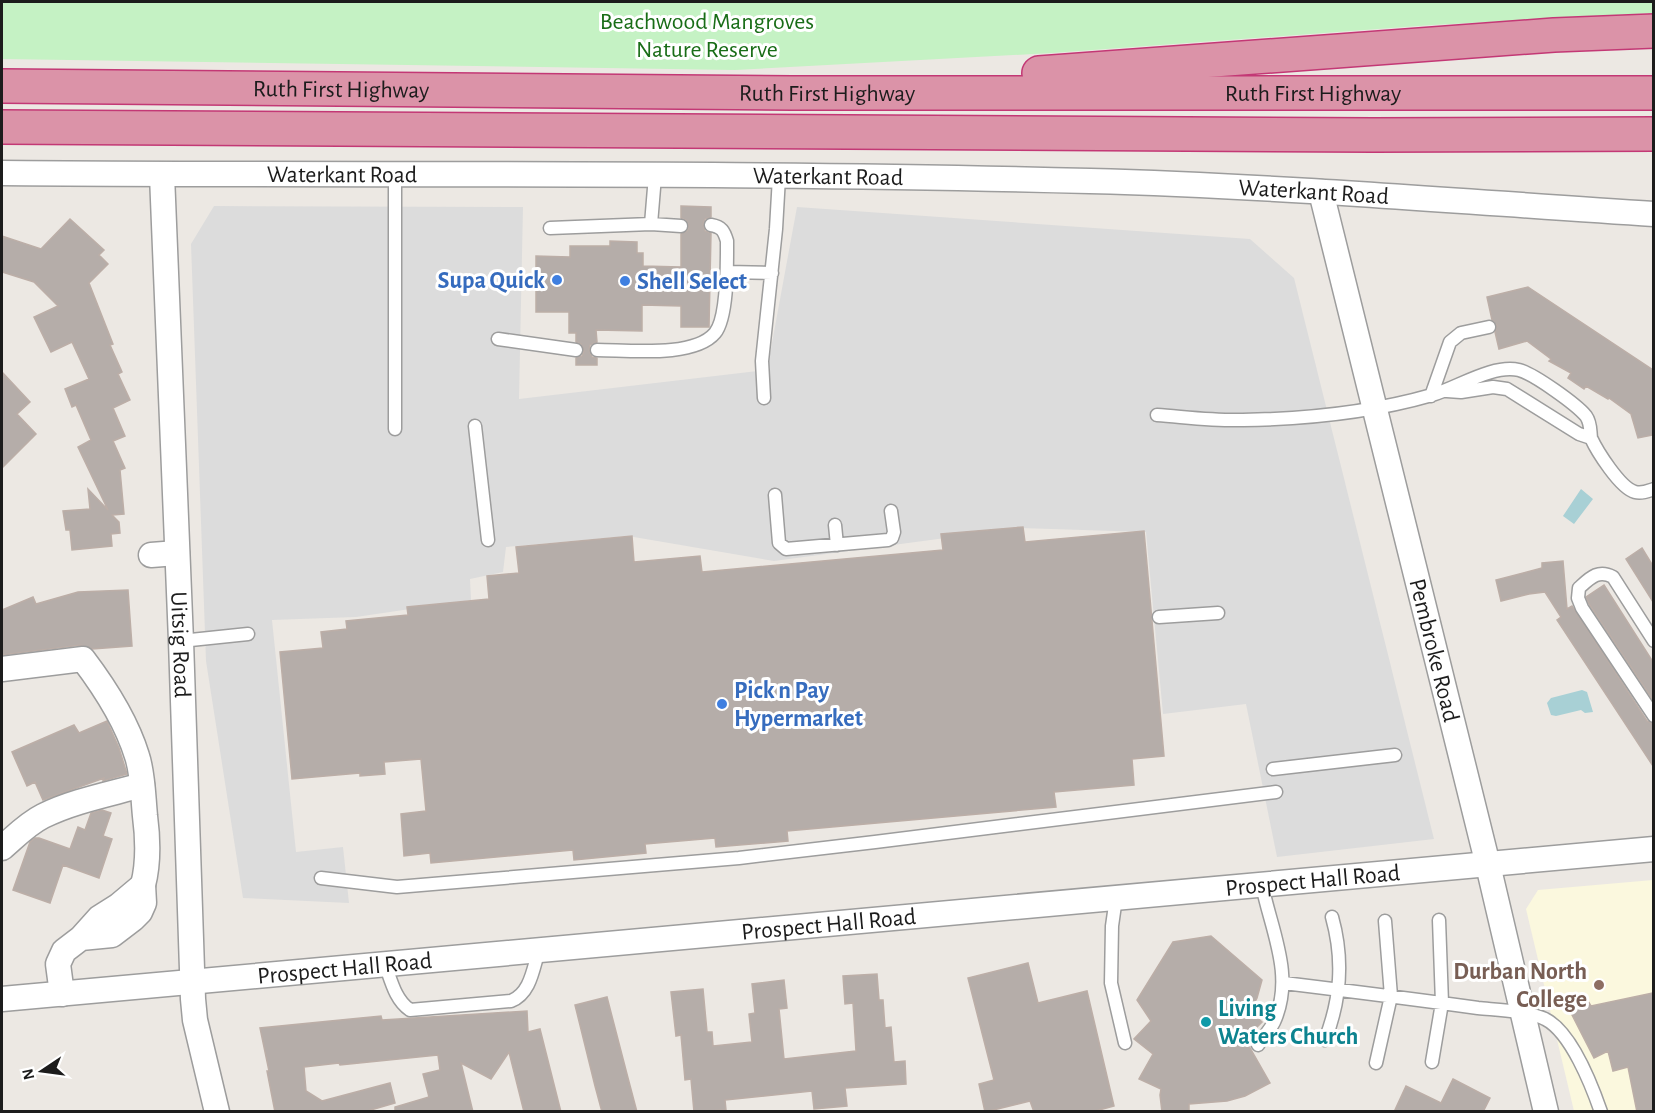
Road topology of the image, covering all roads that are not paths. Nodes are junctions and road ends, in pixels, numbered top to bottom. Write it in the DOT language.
graph roads {
  1 [pos="1653,31"];
  2 [pos="2,86"];
  3 [pos="792,93"];
  4 [pos="1653,93"];
  5 [pos="2,127"];
  6 [pos="1653,134"];
  7 [pos="1373,135"];
  8 [pos="1653,156"];
  9 [pos="2,173"];
  10 [pos="162,174"];
  11 [pos="395,175"];
  12 [pos="656,176"];
  13 [pos="779,177"];
  14 [pos="1321,192"];
  15 [pos="1653,214"];
  16 [pos="651,224"];
  17 [pos="711,225"];
  18 [pos="681,226"];
  19 [pos="550,228"];
  20 [pos="727,272"];
  21 [pos="772,273"];
  22 [pos="1489,327"];
  23 [pos="498,339"];
  24 [pos="576,350"];
  25 [pos="597,350"];
  26 [pos="1447,391"];
  27 [pos="1431,396"];
  28 [pos="1560,396"];
  29 [pos="764,398"];
  30 [pos="1374,408"];
  31 [pos="1157,415"];
  32 [pos="1546,415"];
  33 [pos="475,426"];
  34 [pos="395,429"];
  35 [pos="1591,438"];
  36 [pos="1653,489"];
  37 [pos="775,495"];
  38 [pos="891,511"];
  39 [pos="835,525"];
  40 [pos="488,540"];
  41 [pos="837,545"];
  42 [pos="177,553"];
  43 [pos="150,555"];
  44 [pos="1218,613"];
  45 [pos="1159,617"];
  46 [pos="248,634"];
  47 [pos="181,641"];
  48 [pos="1653,641"];
  49 [pos="2,669"];
  50 [pos="1653,716"];
  51 [pos="1395,755"];
  52 [pos="1273,769"];
  53 [pos="142,785"];
  54 [pos="1276,792"];
  55 [pos="2,848"];
  56 [pos="1653,849"];
  57 [pos="1488,865"];
  58 [pos="321,878"];
  59 [pos="1262,885"];
  60 [pos="1116,898"];
  61 [pos="1332,917"];
  62 [pos="1439,920"];
  63 [pos="1385,921"];
  64 [pos="539,950"];
  65 [pos="385,964"];
  66 [pos="192,982"];
  67 [pos="1284,983"];
  68 [pos="1339,990"];
  69 [pos="62,994"];
  70 [pos="1391,996"];
  71 [pos="2,999"];
  72 [pos="1442,1003"];
  73 [pos="1523,1014"];
  74 [pos="1324,1040"];
  75 [pos="1125,1043"];
  76 [pos="1258,1045"];
  77 [pos="1432,1062"];
  78 [pos="1376,1063"];
  79 [pos="218,1112"];
  80 [pos="1546,1112"];
  81 [pos="1601,1112"];
  1 -- 3 [label="highway"];
  2 -- 3 [label="highway, Ruth First Highway"];
  3 -- 4 [label="highway, Ruth First Highway"];
  5 -- 7 [label="highway, Ruth First Highway"];
  6 -- 7 [label="highway, Ruth First Highway"];
  7 -- 8 [label="highway"];
  9 -- 10 [label="street, Waterkant Road"];
  10 -- 11 [label="street, Waterkant Road"];
  10 -- 42 [label="street, Uitsig Road"];
  11 -- 12 [label="street, Waterkant Road"];
  11 -- 34 [label="lane"];
  12 -- 13 [label="street, Waterkant Road"];
  12 -- 16 [label="lane"];
  13 -- 14 [label="street, Waterkant Road"];
  13 -- 21 [label="lane"];
  14 -- 15 [label="street, Waterkant Road"];
  14 -- 30 [label="street, Pembroke Road"];
  16 -- 18 [label="lane"];
  16 -- 19 [label="lane"];
  17 -- 20 [label="lane"];
  20 -- 21 [label="lane"];
  20 -- 25 [label="lane"];
  21 -- 29 [label="lane"];
  22 -- 27 [label="lane"];
  23 -- 24 [label="lane"];
  26 -- 27 [label="lane"];
  26 -- 28 [label="lane"];
  26 -- 32 [label="lane"];
  27 -- 30 [label="lane"];
  28 -- 32 [label="lane"];
  28 -- 35 [label="lane"];
  30 -- 31 [label="lane"];
  30 -- 57 [label="street, Pembroke Road"];
  32 -- 35 [label="lane"];
  33 -- 40 [label="lane"];
  35 -- 36 [label="lane"];
  37 -- 41 [label="lane"];
  38 -- 41 [label="lane"];
  39 -- 41 [label="lane"];
  42 -- 43 [label="street"];
  42 -- 47 [label="street, Uitsig Road"];
  44 -- 45 [label="lane"];
  46 -- 47 [label="lane"];
  47 -- 66 [label="street, Uitsig Road"];
  48 -- 50 [label="lane"];
  49 -- 53 [label="street"];
  51 -- 52 [label="lane"];
  53 -- 55 [label="street"];
  53 -- 69 [label="street"];
  54 -- 58 [label="lane"];
  56 -- 57 [label="street, Prospect Hall Road"];
  57 -- 59 [label="street, Prospect Hall Road"];
  57 -- 73 [label="street, Pembroke Road"];
  59 -- 60 [label="street, Prospect Hall Road"];
  59 -- 67 [label="lane"];
  60 -- 64 [label="street, Prospect Hall Road"];
  60 -- 75 [label="lane"];
  61 -- 68 [label="lane"];
  62 -- 72 [label="lane"];
  63 -- 70 [label="lane"];
  64 -- 65 [label="street, Prospect Hall Road"];
  64 -- 65 [label="lane"];
  65 -- 66 [label="street, Prospect Hall Road"];
  66 -- 69 [label="street, Prospect Hall Road"];
  66 -- 79 [label="street, Uitsig Road"];
  67 -- 68 [label="lane"];
  67 -- 76 [label="lane"];
  68 -- 70 [label="lane"];
  68 -- 74 [label="lane"];
  69 -- 71 [label="street, Prospect Hall Road"];
  70 -- 72 [label="lane"];
  70 -- 78 [label="lane"];
  72 -- 73 [label="lane"];
  72 -- 77 [label="lane"];
  73 -- 80 [label="street, Pembroke Road"];
  73 -- 81 [label="lane"];
}
